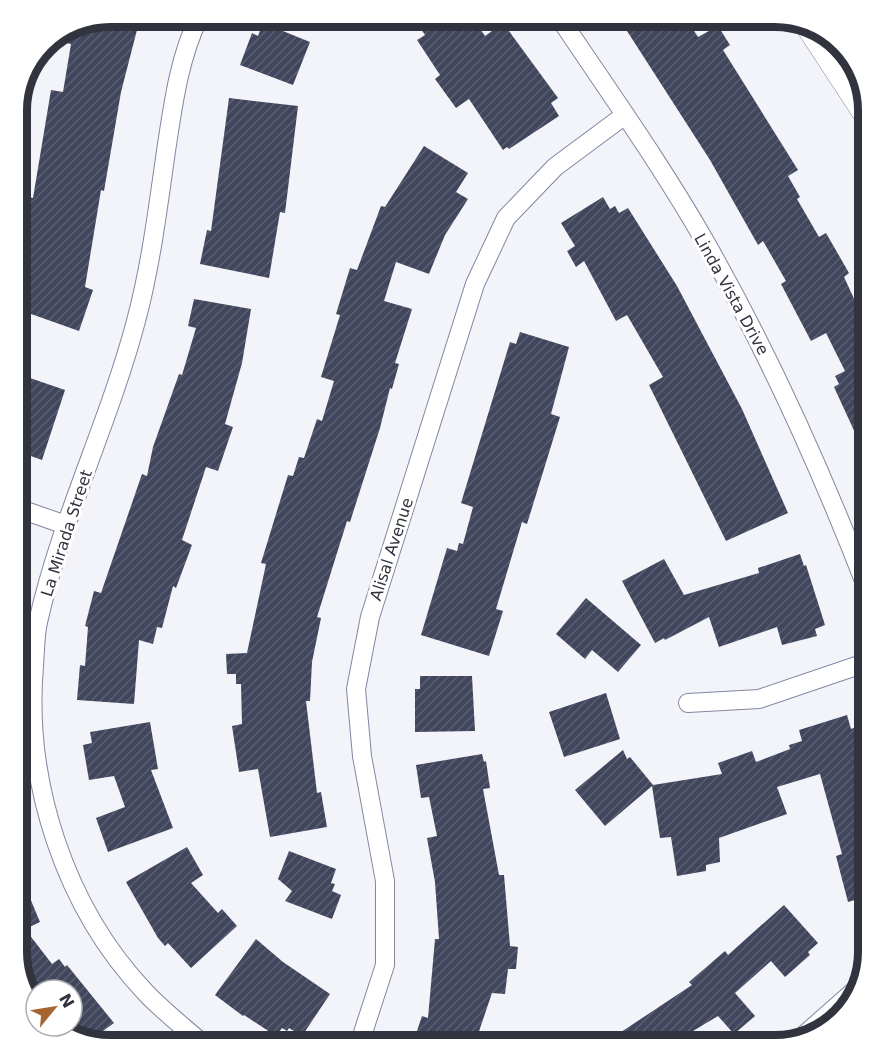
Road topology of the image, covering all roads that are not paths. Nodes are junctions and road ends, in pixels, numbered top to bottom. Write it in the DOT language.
graph roads {
  1 [pos="194,27"];
  2 [pos="566,27"];
  3 [pos="819,40"];
  4 [pos="857,98"];
  5 [pos="625,115"];
  6 [pos="27,511"];
  7 [pos="66,525"];
  8 [pos="858,565"];
  9 [pos="858,665"];
  10 [pos="688,703"];
  11 [pos="839,1004"];
  12 [pos="820,1021"];
  13 [pos="192,1035"];
  14 [pos="363,1035"];
  1 -- 7 [label="street, La Mirada Street"];
  2 -- 5 [label="street, Linda Vista Drive"];
  3 -- 4 [label="main road"];
  5 -- 8 [label="street, Linda Vista Drive"];
  5 -- 14 [label="street, Alisal Avenue"];
  6 -- 7 [label="street"];
  7 -- 13 [label="street, La Mirada Street"];
  9 -- 10 [label="street"];
  11 -- 12 [label="street"];
}
